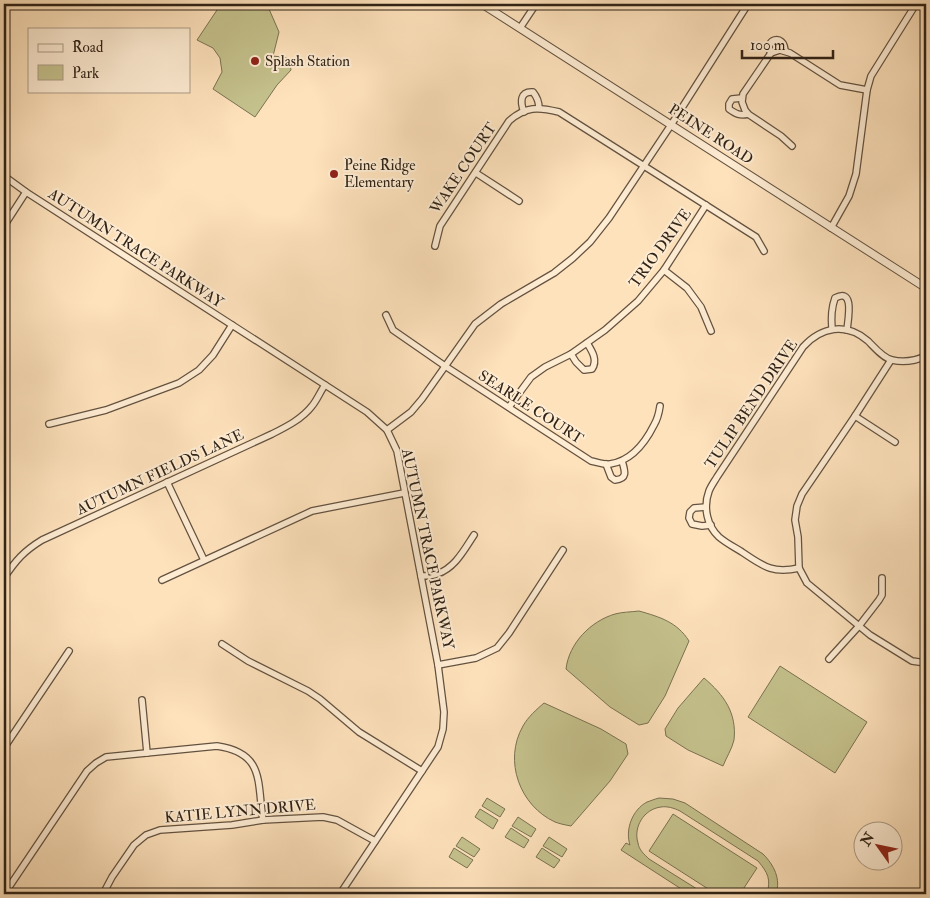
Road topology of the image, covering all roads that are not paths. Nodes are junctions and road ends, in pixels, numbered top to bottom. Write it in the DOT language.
graph roads {
  1 [pos="482,4"];
  2 [pos="536,4"];
  3 [pos="748,4"];
  4 [pos="916,4"];
  5 [pos="520,28"];
  6 [pos="785,51"];
  7 [pos="771,53"];
  8 [pos="866,90"];
  9 [pos="742,98"];
  10 [pos="539,108"];
  11 [pos="524,112"];
  12 [pos="748,114"];
  13 [pos="671,125"];
  14 [pos="792,146"];
  15 [pos="644,166"];
  16 [pos="476,173"];
  17 [pos="4,176"];
  18 [pos="26,192"];
  19 [pos="519,202"];
  20 [pos="706,205"];
  21 [pos="4,226"];
  22 [pos="831,228"];
  23 [pos="435,246"];
  24 [pos="764,251"];
  25 [pos="664,270"];
  26 [pos="926,288"];
  27 [pos="386,315"];
  28 [pos="232,325"];
  29 [pos="832,329"];
  30 [pos="848,330"];
  31 [pos="711,332"];
  32 [pos="587,343"];
  33 [pos="571,354"];
  34 [pos="926,356"];
  35 [pos="891,360"];
  36 [pos="445,366"];
  37 [pos="325,385"];
  38 [pos="660,406"];
  39 [pos="509,407"];
  40 [pos="855,416"];
  41 [pos="49,424"];
  42 [pos="387,430"];
  43 [pos="895,442"];
  44 [pos="622,461"];
  45 [pos="606,464"];
  46 [pos="167,482"];
  47 [pos="404,493"];
  48 [pos="706,507"];
  49 [pos="710,525"];
  50 [pos="474,535"];
  51 [pos="563,550"];
  52 [pos="204,560"];
  53 [pos="798,568"];
  54 [pos="421,576"];
  55 [pos="4,578"];
  56 [pos="882,578"];
  57 [pos="162,580"];
  58 [pos="859,626"];
  59 [pos="222,644"];
  60 [pos="70,651"];
  61 [pos="829,659"];
  62 [pos="926,663"];
  63 [pos="438,665"];
  64 [pos="142,700"];
  65 [pos="4,748"];
  66 [pos="147,753"];
  67 [pos="422,771"];
  68 [pos="263,820"];
  69 [pos="375,841"];
  70 [pos="105,893"];
  71 [pos="4,894"];
  72 [pos="340,894"];
  1 -- 5 [label="street, PEINE ROAD"];
  2 -- 5 [label="street"];
  3 -- 13 [label="street"];
  4 -- 8 [label="street"];
  5 -- 13 [label="street, PEINE ROAD"];
  6 -- 7 [label="street"];
  6 -- 7 [label="street"];
  6 -- 8 [label="street"];
  7 -- 9 [label="street"];
  8 -- 22 [label="street"];
  9 -- 12 [label="street"];
  9 -- 12 [label="street"];
  10 -- 11 [label="street, WAKE COURT"];
  10 -- 11 [label="street"];
  10 -- 15 [label="street"];
  11 -- 16 [label="street, WAKE COURT"];
  12 -- 14 [label="street"];
  13 -- 15 [label="street"];
  13 -- 22 [label="street, PEINE ROAD"];
  15 -- 20 [label="street"];
  15 -- 36 [label="street"];
  16 -- 19 [label="street"];
  16 -- 23 [label="street, WAKE COURT"];
  17 -- 18 [label="street, AUTUMN TRACE PARKWAY"];
  18 -- 21 [label="street"];
  18 -- 28 [label="street, AUTUMN TRACE PARKWAY"];
  20 -- 24 [label="street"];
  20 -- 25 [label="street, TRIO DRIVE"];
  22 -- 26 [label="street, PEINE ROAD"];
  25 -- 31 [label="street"];
  25 -- 32 [label="street, TRIO DRIVE"];
  27 -- 36 [label="street, SEARLE COURT"];
  28 -- 37 [label="street, AUTUMN TRACE PARKWAY"];
  28 -- 41 [label="street"];
  29 -- 30 [label="street, TULIP BEND DRIVE"];
  29 -- 30 [label="street"];
  29 -- 48 [label="street, TULIP BEND DRIVE"];
  30 -- 35 [label="street, TULIP BEND DRIVE"];
  32 -- 33 [label="street, TRIO DRIVE"];
  32 -- 33 [label="street"];
  33 -- 39 [label="street, TRIO DRIVE"];
  34 -- 35 [label="street"];
  35 -- 40 [label="street"];
  36 -- 39 [label="street, SEARLE COURT"];
  36 -- 42 [label="street"];
  37 -- 42 [label="street, AUTUMN TRACE PARKWAY"];
  37 -- 46 [label="street, AUTUMN FIELDS LANE"];
  38 -- 44 [label="street"];
  39 -- 45 [label="street, SEARLE COURT"];
  40 -- 43 [label="street"];
  40 -- 53 [label="street"];
  42 -- 47 [label="street, AUTUMN TRACE PARKWAY"];
  44 -- 45 [label="street, SEARLE COURT"];
  44 -- 45 [label="street, SEARLE COURT"];
  46 -- 52 [label="street"];
  46 -- 55 [label="street, AUTUMN FIELDS LANE"];
  47 -- 52 [label="street"];
  47 -- 54 [label="street, AUTUMN TRACE PARKWAY"];
  48 -- 49 [label="street"];
  48 -- 49 [label="street"];
  49 -- 53 [label="street"];
  50 -- 54 [label="street"];
  51 -- 63 [label="street"];
  52 -- 57 [label="street"];
  53 -- 58 [label="street"];
  54 -- 63 [label="street, AUTUMN TRACE PARKWAY"];
  56 -- 58 [label="street"];
  58 -- 61 [label="street"];
  58 -- 62 [label="street"];
  59 -- 67 [label="street"];
  60 -- 65 [label="street"];
  63 -- 67 [label="street, AUTUMN TRACE PARKWAY"];
  64 -- 66 [label="street"];
  66 -- 68 [label="street"];
  66 -- 71 [label="street"];
  67 -- 69 [label="street, AUTUMN TRACE PARKWAY"];
  68 -- 69 [label="street, KATIE LYNN DRIVE"];
  68 -- 70 [label="street, KATIE LYNN DRIVE"];
  69 -- 72 [label="street, AUTUMN TRACE PARKWAY"];
}
